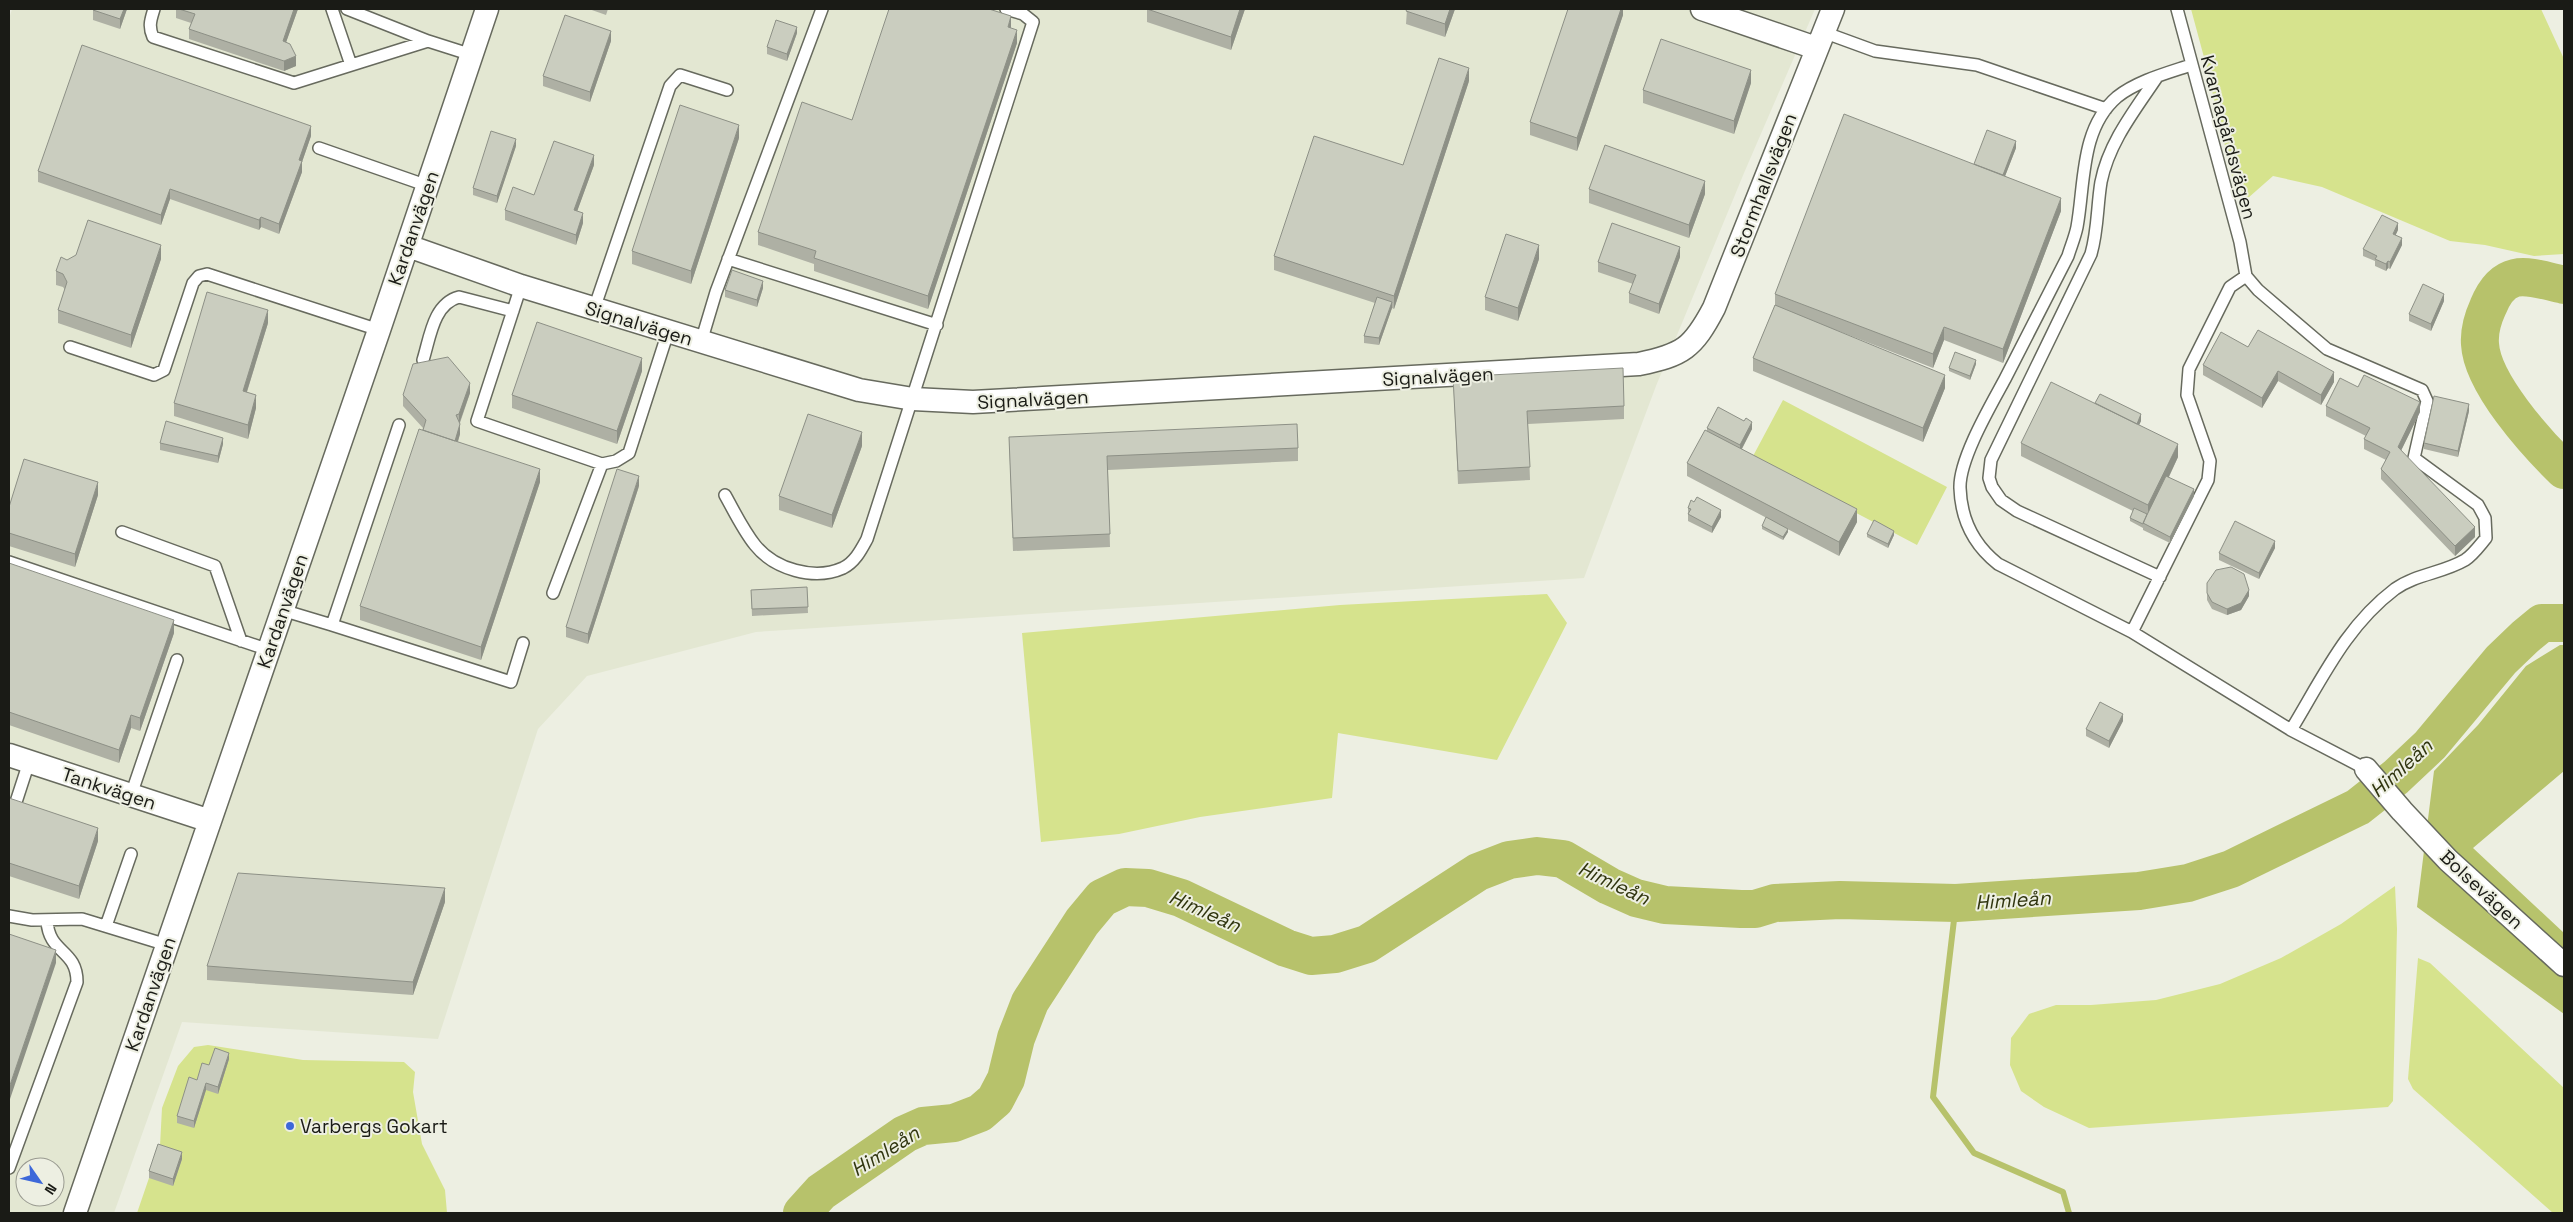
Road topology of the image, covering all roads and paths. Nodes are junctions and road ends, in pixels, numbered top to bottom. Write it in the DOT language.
graph roads {
  1 [pos="154,9"];
  2 [pos="332,9"];
  3 [pos="347,9"];
  4 [pos="487,9"];
  5 [pos="822,9"];
  6 [pos="1006,9"];
  7 [pos="1702,9"];
  8 [pos="1832,9"];
  9 [pos="2177,9"];
  10 [pos="1820,40"];
  11 [pos="428,41"];
  12 [pos="472,55"];
  13 [pos="351,65"];
  14 [pos="2191,65"];
  15 [pos="2156,77"];
  16 [pos="727,90"];
  17 [pos="2106,109"];
  18 [pos="318,148"];
  19 [pos="428,186"];
  20 [pos="408,246"];
  21 [pos="728,259"];
  22 [pos="2246,276"];
  23 [pos="521,286"];
  24 [pos="594,309"];
  25 [pos="513,311"];
  26 [pos="937,325"];
  27 [pos="379,330"];
  28 [pos="668,332"];
  29 [pos="701,342"];
  30 [pos="70,347"];
  31 [pos="1680,352"];
  32 [pos="423,360"];
  33 [pos="913,399"];
  34 [pos="399,425"];
  35 [pos="602,464"];
  36 [pos="725,495"];
  37 [pos="122,532"];
  38 [pos="9,562"];
  39 [pos="2160,577"];
  40 [pos="553,593"];
  41 [pos="282,610"];
  42 [pos="332,625"];
  43 [pos="2132,632"];
  44 [pos="241,641"];
  45 [pos="523,644"];
  46 [pos="269,650"];
  47 [pos="178,660"];
  48 [pos="2291,730"];
  49 [pos="19,759"];
  50 [pos="2366,769"];
  51 [pos="131,795"];
  52 [pos="16,802"];
  53 [pos="210,821"];
  54 [pos="131,854"];
  55 [pos="9,916"];
  56 [pos="47,921"];
  57 [pos="106,926"];
  58 [pos="167,945"];
  59 [pos="2564,965"];
  60 [pos="9,1168"];
  61 [pos="74,1213"];
  1 -- 13 [label="lane"];
  2 -- 13 [label="lane"];
  3 -- 11 [label="lane"];
  4 -- 12 [label="street, Kardanvägen"];
  5 -- 21 [label="lane"];
  6 -- 26 [label="lane"];
  7 -- 10 [label="street"];
  8 -- 10 [label="street, Stormhallsvägen"];
  9 -- 14 [label="lane, Kvarnagårdsvägen"];
  10 -- 17 [label="lane"];
  10 -- 31 [label="street, Stormhallsvägen"];
  11 -- 12 [label="lane"];
  11 -- 13 [label="lane"];
  12 -- 19 [label="street, Kardanvägen"];
  14 -- 15 [label="lane"];
  14 -- 22 [label="lane, Kvarnagårdsvägen"];
  15 -- 17 [label="lane"];
  15 -- 39 [label="lane"];
  16 -- 24 [label="lane"];
  17 -- 43 [label="lane"];
  18 -- 19 [label="lane"];
  19 -- 20 [label="street, Kardanvägen"];
  20 -- 23 [label="street, Signalvägen"];
  20 -- 27 [label="street, Kardanvägen"];
  21 -- 26 [label="lane"];
  21 -- 29 [label="lane"];
  22 -- 39 [label="lane"];
  22 -- 48 [label="lane"];
  23 -- 24 [label="street, Signalvägen"];
  23 -- 25 [label="lane"];
  24 -- 28 [label="street, Signalvägen"];
  25 -- 32 [label="lane"];
  25 -- 35 [label="lane"];
  26 -- 33 [label="lane"];
  27 -- 30 [label="lane"];
  27 -- 41 [label="street, Kardanvägen"];
  28 -- 29 [label="street, Signalvägen"];
  28 -- 35 [label="lane"];
  29 -- 33 [label="street, Signalvägen"];
  31 -- 33 [label="street, Signalvägen"];
  33 -- 36 [label="lane"];
  34 -- 42 [label="lane"];
  35 -- 40 [label="lane"];
  37 -- 44 [label="lane"];
  38 -- 44 [label="lane"];
  39 -- 43 [label="lane"];
  41 -- 42 [label="lane"];
  41 -- 46 [label="street, Kardanvägen"];
  42 -- 45 [label="lane"];
  43 -- 48 [label="lane"];
  44 -- 46 [label="lane"];
  46 -- 53 [label="street, Kardanvägen"];
  47 -- 51 [label="lane"];
  48 -- 50 [label="lane"];
  49 -- 51 [label="street, Tankvägen"];
  49 -- 52 [label="lane"];
  50 -- 59 [label="street, Bolsevägen"];
  51 -- 53 [label="street, Tankvägen"];
  53 -- 58 [label="street, Kardanvägen"];
  54 -- 57 [label="lane"];
  55 -- 56 [label="lane"];
  56 -- 57 [label="lane"];
  56 -- 60 [label="lane"];
  57 -- 58 [label="lane"];
  58 -- 61 [label="street, Kardanvägen"];
}
